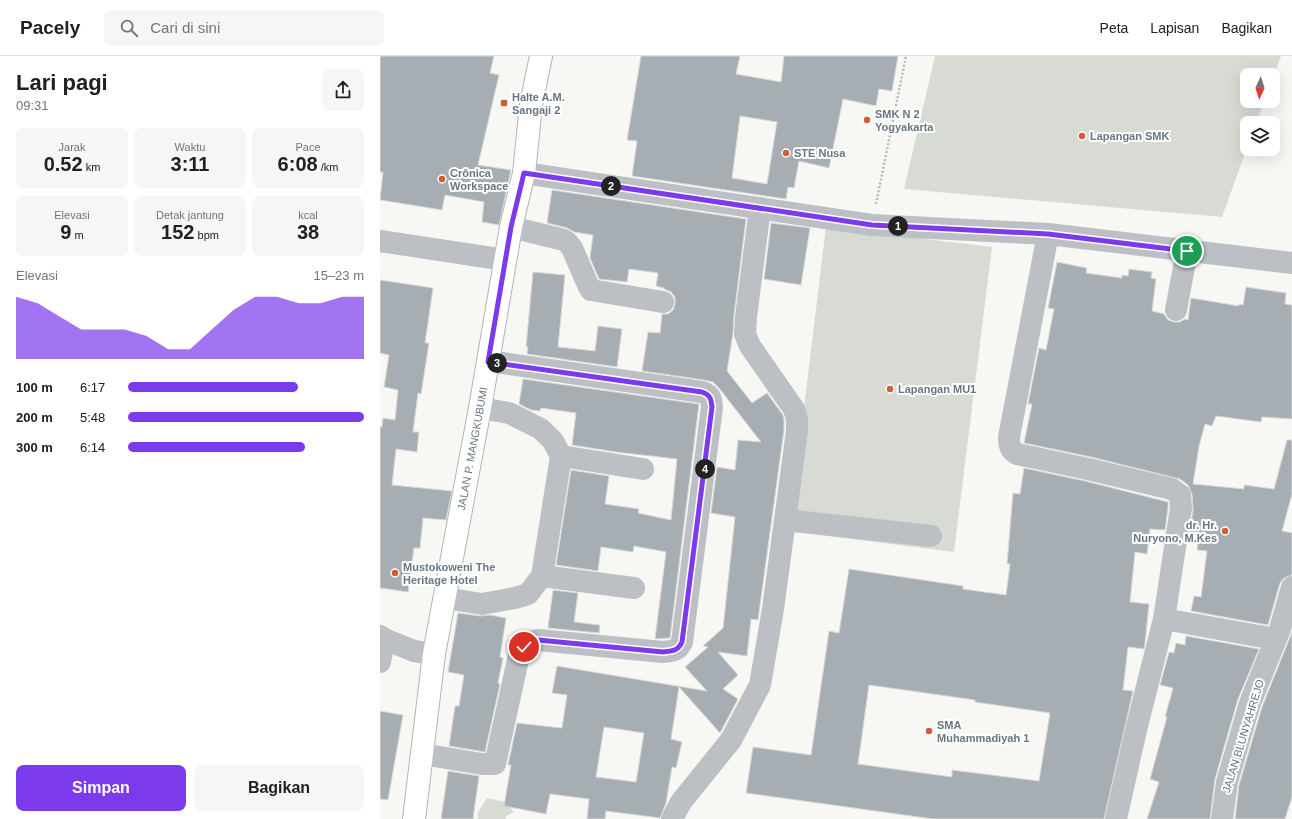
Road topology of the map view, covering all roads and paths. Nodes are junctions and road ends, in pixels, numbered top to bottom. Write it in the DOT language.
graph roads {
  1 [pos="540,56"];
  2 [pos="906,56"];
  3 [pos="524,173"];
  4 [pos="760,208"];
  5 [pos="872,225"];
  6 [pos="511,227"];
  7 [pos="1048,234"];
  8 [pos="380,241"];
  9 [pos="1187,251"];
  10 [pos="504,260"];
  11 [pos="1292,263"];
  12 [pos="663,302"];
  13 [pos="1176,310"];
  14 [pos="488,362"];
  15 [pos="480,408"];
  16 [pos="561,456"];
  17 [pos="643,469"];
  18 [pos="785,520"];
  19 [pos="931,536"];
  20 [pos="542,576"];
  21 [pos="1292,587"];
  22 [pos="634,588"];
  23 [pos="445,598"];
  24 [pos="1164,618"];
  25 [pos="1282,633"];
  26 [pos="382,638"];
  27 [pos="434,654"];
  28 [pos="380,662"];
  29 [pos="422,754"];
  30 [pos="414,819"];
  31 [pos="672,819"];
  32 [pos="1116,819"];
  33 [pos="1222,819"];
  1 -- 3 [label="main road, JALAN P. MANGKUBUMI"];
  2 -- 5 [label="path"];
  3 -- 4 [label="street"];
  3 -- 6 [label="main road, JALAN P. MANGKUBUMI"];
  4 -- 5 [label="street"];
  4 -- 18 [label="street"];
  5 -- 7 [label="street"];
  6 -- 10 [label="main road, JALAN P. MANGKUBUMI"];
  6 -- 12 [label="street"];
  7 -- 9 [label="street"];
  7 -- 24 [label="street"];
  8 -- 10 [label="street"];
  9 -- 11 [label="street"];
  9 -- 13 [label="street"];
  10 -- 14 [label="main road, JALAN P. MANGKUBUMI"];
  14 -- 15 [label="main road, JALAN P. MANGKUBUMI"];
  14 -- 29 [label="street"];
  15 -- 16 [label="street"];
  15 -- 23 [label="main road, JALAN P. MANGKUBUMI"];
  16 -- 17 [label="street"];
  16 -- 20 [label="street"];
  18 -- 19 [label="street"];
  18 -- 31 [label="street"];
  20 -- 22 [label="street"];
  20 -- 23 [label="street"];
  21 -- 25 [label="street, JALAN BLUNYAHREJO"];
  23 -- 27 [label="main road, JALAN P. MANGKUBUMI"];
  24 -- 25 [label="street"];
  24 -- 32 [label="street"];
  25 -- 33 [label="street, JALAN BLUNYAHREJO"];
  26 -- 27 [label="street"];
  26 -- 28 [label="street"];
  27 -- 29 [label="main road, JALAN P. MANGKUBUMI"];
  29 -- 30 [label="main road, JALAN P. MANGKUBUMI"];
}
